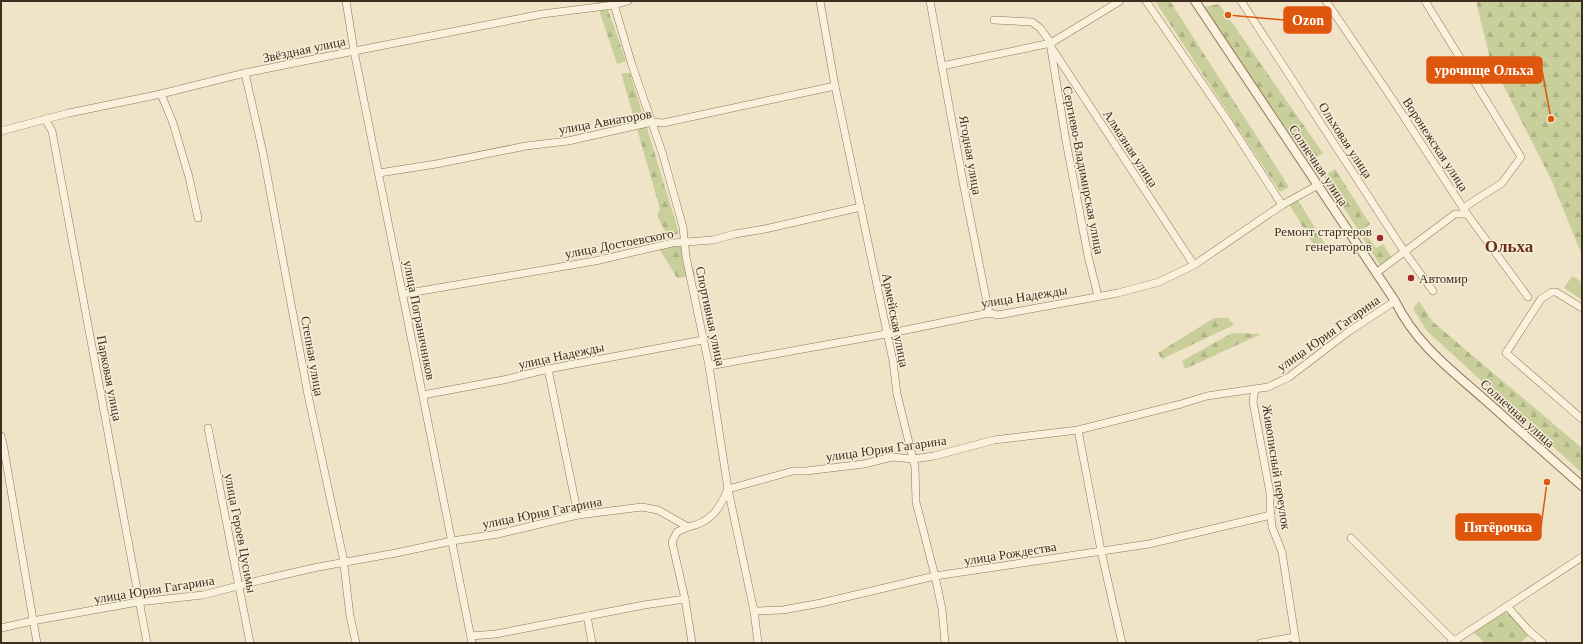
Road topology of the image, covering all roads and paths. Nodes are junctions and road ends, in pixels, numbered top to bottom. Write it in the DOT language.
graph roads {
  1 [pos="346,1"];
  2 [pos="628,1"];
  3 [pos="820,1"];
  4 [pos="930,1"];
  5 [pos="1120,1"];
  6 [pos="1146,1"];
  7 [pos="1195,1"];
  8 [pos="1241,1"];
  9 [pos="1326,1"];
  10 [pos="1425,1"];
  11 [pos="614,3"];
  12 [pos="994,20"];
  13 [pos="1051,45"];
  14 [pos="354,51"];
  15 [pos="942,66"];
  16 [pos="245,73"];
  17 [pos="835,86"];
  18 [pos="161,94"];
  19 [pos="45,119"];
  20 [pos="652,122"];
  21 [pos="1,131"];
  22 [pos="379,173"];
  23 [pos="1318,185"];
  24 [pos="1282,204"];
  25 [pos="861,207"];
  26 [pos="1465,211"];
  27 [pos="198,218"];
  28 [pos="686,242"];
  29 [pos="1404,251"];
  30 [pos="1194,265"];
  31 [pos="1376,273"];
  32 [pos="1433,291"];
  33 [pos="403,294"];
  34 [pos="1098,296"];
  35 [pos="1528,297"];
  36 [pos="1395,301"];
  37 [pos="1582,308"];
  38 [pos="989,312"];
  39 [pos="886,334"];
  40 [pos="703,340"];
  41 [pos="709,366"];
  42 [pos="548,368"];
  43 [pos="1256,389"];
  44 [pos="423,395"];
  45 [pos="1582,418"];
  46 [pos="208,428"];
  47 [pos="1078,430"];
  48 [pos="1,436"];
  49 [pos="913,459"];
  50 [pos="1582,486"];
  51 [pos="728,489"];
  52 [pos="578,515"];
  53 [pos="1271,515"];
  54 [pos="688,527"];
  55 [pos="1351,538"];
  56 [pos="452,541"];
  57 [pos="1101,551"];
  58 [pos="1582,557"];
  59 [pos="343,562"];
  60 [pos="935,576"];
  61 [pos="239,586"];
  62 [pos="685,599"];
  63 [pos="138,602"];
  64 [pos="1507,606"];
  65 [pos="754,611"];
  66 [pos="588,616"];
  67 [pos="32,621"];
  68 [pos="1,628"];
  69 [pos="472,639"];
  70 [pos="1295,640"];
  71 [pos="1453,642"];
  72 [pos="36,643"];
  73 [pos="147,643"];
  74 [pos="250,643"];
  75 [pos="356,643"];
  76 [pos="592,643"];
  77 [pos="692,643"];
  78 [pos="758,643"];
  79 [pos="945,643"];
  80 [pos="1122,643"];
  81 [pos="1261,643"];
  82 [pos="1543,643"];
  1 -- 14 [label="street, улица Пограничников"];
  2 -- 11 [label="street"];
  3 -- 17 [label="street, Армейская улица"];
  4 -- 15 [label="street, Ягодная улица"];
  5 -- 13 [label="street"];
  6 -- 24 [label="street"];
  7 -- 23 [label="street, Солнечная улица"];
  8 -- 29 [label="street, Ольховая улица"];
  9 -- 26 [label="street, Воронежская улица"];
  10 -- 26 [label="street"];
  11 -- 14 [label="street, Звёздная улица"];
  11 -- 20 [label="street, Спортивная улица"];
  12 -- 13 [label="street, Алмазная улица"];
  13 -- 15 [label="street"];
  13 -- 30 [label="street, Алмазная улица"];
  13 -- 34 [label="street, Сергиево-Владимирская улица"];
  14 -- 16 [label="street, Звёздная улица"];
  14 -- 22 [label="street, улица Пограничников"];
  15 -- 38 [label="street, Ягодная улица"];
  16 -- 18 [label="street, Звёздная улица"];
  16 -- 59 [label="street, Степная улица"];
  17 -- 20 [label="street, улица Авиаторов"];
  17 -- 25 [label="street, Армейская улица"];
  18 -- 19 [label="street, Звёздная улица"];
  18 -- 27 [label="street"];
  19 -- 21 [label="street, Звёздная улица"];
  19 -- 63 [label="street, Парковая улица"];
  20 -- 22 [label="street, улица Авиаторов"];
  20 -- 28 [label="street, Спортивная улица"];
  22 -- 33 [label="street, улица Пограничников"];
  23 -- 24 [label="street, улица Надежды"];
  23 -- 31 [label="street, Солнечная улица"];
  24 -- 30 [label="street, улица Надежды"];
  25 -- 28 [label="street, улица Достоевского"];
  25 -- 39 [label="street, Армейская улица"];
  26 -- 29 [label="street"];
  26 -- 35 [label="street, Воронежская улица"];
  28 -- 33 [label="street, улица Достоевского"];
  28 -- 40 [label="street, Спортивная улица"];
  29 -- 31 [label="street"];
  29 -- 32 [label="street, Ольховая улица"];
  30 -- 34 [label="street, улица Надежды"];
  31 -- 36 [label="street, Солнечная улица"];
  33 -- 44 [label="street, улица Пограничников"];
  34 -- 38 [label="street, улица Надежды"];
  36 -- 43 [label="street, улица Юрия Гагарина"];
  36 -- 50 [label="street, Солнечная улица"];
  37 -- 45 [label="street"];
  38 -- 39 [label="street, улица Надежды"];
  39 -- 41 [label="street, улица Надежды"];
  39 -- 49 [label="street, Армейская улица"];
  40 -- 41 [label="street, Спортивная улица"];
  40 -- 42 [label="street, улица Надежды"];
  41 -- 51 [label="street, Спортивная улица"];
  42 -- 44 [label="street, улица Надежды"];
  42 -- 52 [label="street"];
  43 -- 47 [label="street, улица Юрия Гагарина"];
  43 -- 53 [label="street, Живописный переулок"];
  44 -- 56 [label="street, улица Пограничников"];
  46 -- 61 [label="street, улица Героев Цусимы"];
  47 -- 49 [label="street, улица Юрия Гагарина"];
  47 -- 57 [label="street"];
  48 -- 67 [label="street"];
  49 -- 51 [label="street, улица Юрия Гагарина"];
  49 -- 60 [label="street, Армейская улица"];
  51 -- 54 [label="street"];
  51 -- 65 [label="street, Спортивная улица"];
  52 -- 54 [label="street, улица Юрия Гагарина"];
  52 -- 56 [label="street, улица Юрия Гагарина"];
  53 -- 57 [label="street, улица Рождества"];
  53 -- 70 [label="street, Живописный переулок"];
  54 -- 62 [label="street"];
  55 -- 71 [label="street"];
  56 -- 59 [label="street, улица Юрия Гагарина"];
  56 -- 69 [label="street, улица Пограничников"];
  57 -- 60 [label="street, улица Рождества"];
  57 -- 80 [label="street"];
  58 -- 64 [label="street"];
  59 -- 61 [label="street, улица Юрия Гагарина"];
  59 -- 75 [label="street, Степная улица"];
  60 -- 65 [label="street, улица Рождества"];
  60 -- 79 [label="street, Армейская улица"];
  61 -- 63 [label="street, улица Юрия Гагарина"];
  61 -- 74 [label="street, улица Героев Цусимы"];
  62 -- 66 [label="street"];
  62 -- 77 [label="street"];
  63 -- 67 [label="street, улица Юрия Гагарина"];
  63 -- 73 [label="street, Парковая улица"];
  64 -- 71 [label="street"];
  64 -- 82 [label="street"];
  65 -- 78 [label="street, Спортивная улица"];
  66 -- 69 [label="street"];
  66 -- 76 [label="street"];
  67 -- 68 [label="street, улица Юрия Гагарина"];
  67 -- 72 [label="street"];
  70 -- 81 [label="street"];
}
